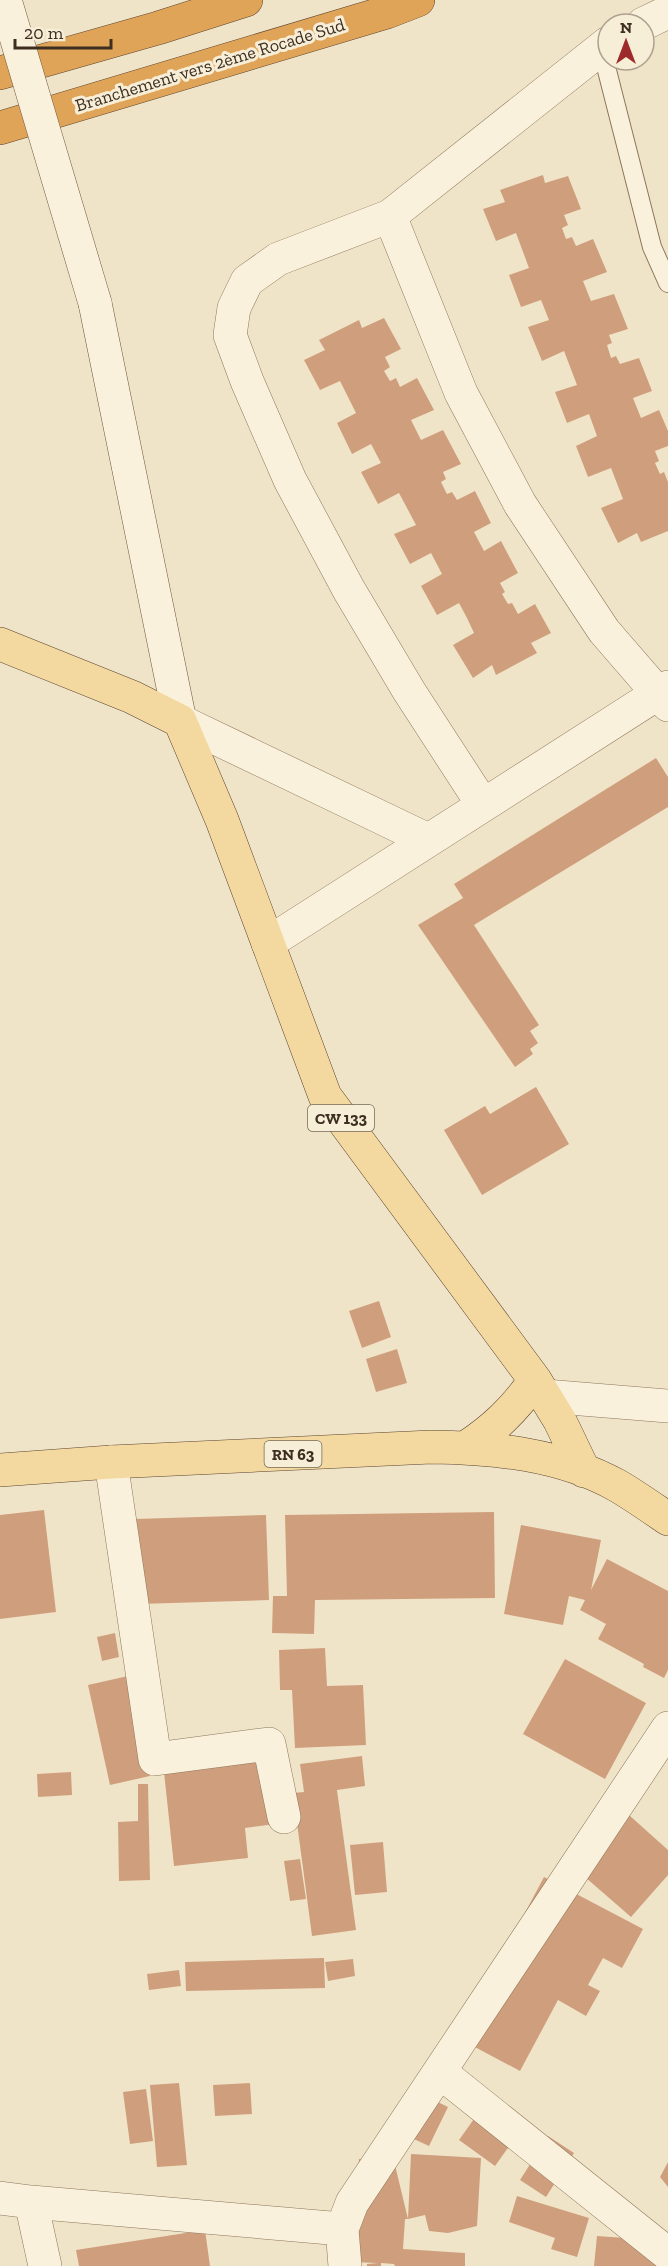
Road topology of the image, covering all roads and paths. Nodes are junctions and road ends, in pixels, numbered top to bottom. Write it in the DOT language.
graph roads {
  1 [pos="5,0"];
  2 [pos="246,0"];
  3 [pos="418,0"];
  4 [pos="596,51"];
  5 [pos="610,72"];
  6 [pos="0,73"];
  7 [pos="0,128"];
  8 [pos="390,216"];
  9 [pos="668,283"];
  10 [pos="0,644"];
  11 [pos="664,695"];
  12 [pos="180,721"];
  13 [pos="483,805"];
  14 [pos="428,840"];
  15 [pos="268,943"];
  16 [pos="540,1388"];
  17 [pos="668,1406"];
  18 [pos="465,1448"];
  19 [pos="111,1462"];
  20 [pos="0,1470"];
  21 [pos="584,1471"];
  22 [pos="668,1519"];
  23 [pos="668,1728"];
  24 [pos="284,1817"];
  25 [pos="440,2072"];
  26 [pos="16,2200"];
  27 [pos="342,2229"];
  28 [pos="668,2254"];
  29 [pos="45,2266"];
  30 [pos="345,2266"];
  1 -- 12 [label="street, CW 133, bridge"];
  2 -- 6 [label="highway"];
  3 -- 7 [label="highway, Branchement vers 2ème Rocade Sud"];
  4 -- 8 [label="street"];
  5 -- 9 [label="lane"];
  8 -- 11 [label="street"];
  8 -- 13 [label="street"];
  10 -- 12 [label="main road"];
  11 -- 13 [label="street"];
  12 -- 14 [label="street"];
  12 -- 15 [label="main road, CW 133"];
  13 -- 14 [label="street"];
  14 -- 15 [label="street"];
  15 -- 16 [label="main road, CW 133"];
  16 -- 17 [label="street"];
  16 -- 18 [label="main road"];
  16 -- 21 [label="main road, CW 133"];
  18 -- 19 [label="main road, RN 63"];
  18 -- 21 [label="main road, RN 63"];
  19 -- 20 [label="main road, RN 63"];
  19 -- 24 [label="street"];
  21 -- 22 [label="main road, RN 63"];
  23 -- 25 [label="street"];
  25 -- 27 [label="street"];
  25 -- 28 [label="street"];
  26 -- 27 [label="street"];
  26 -- 29 [label="street"];
  27 -- 30 [label="street"];
}
